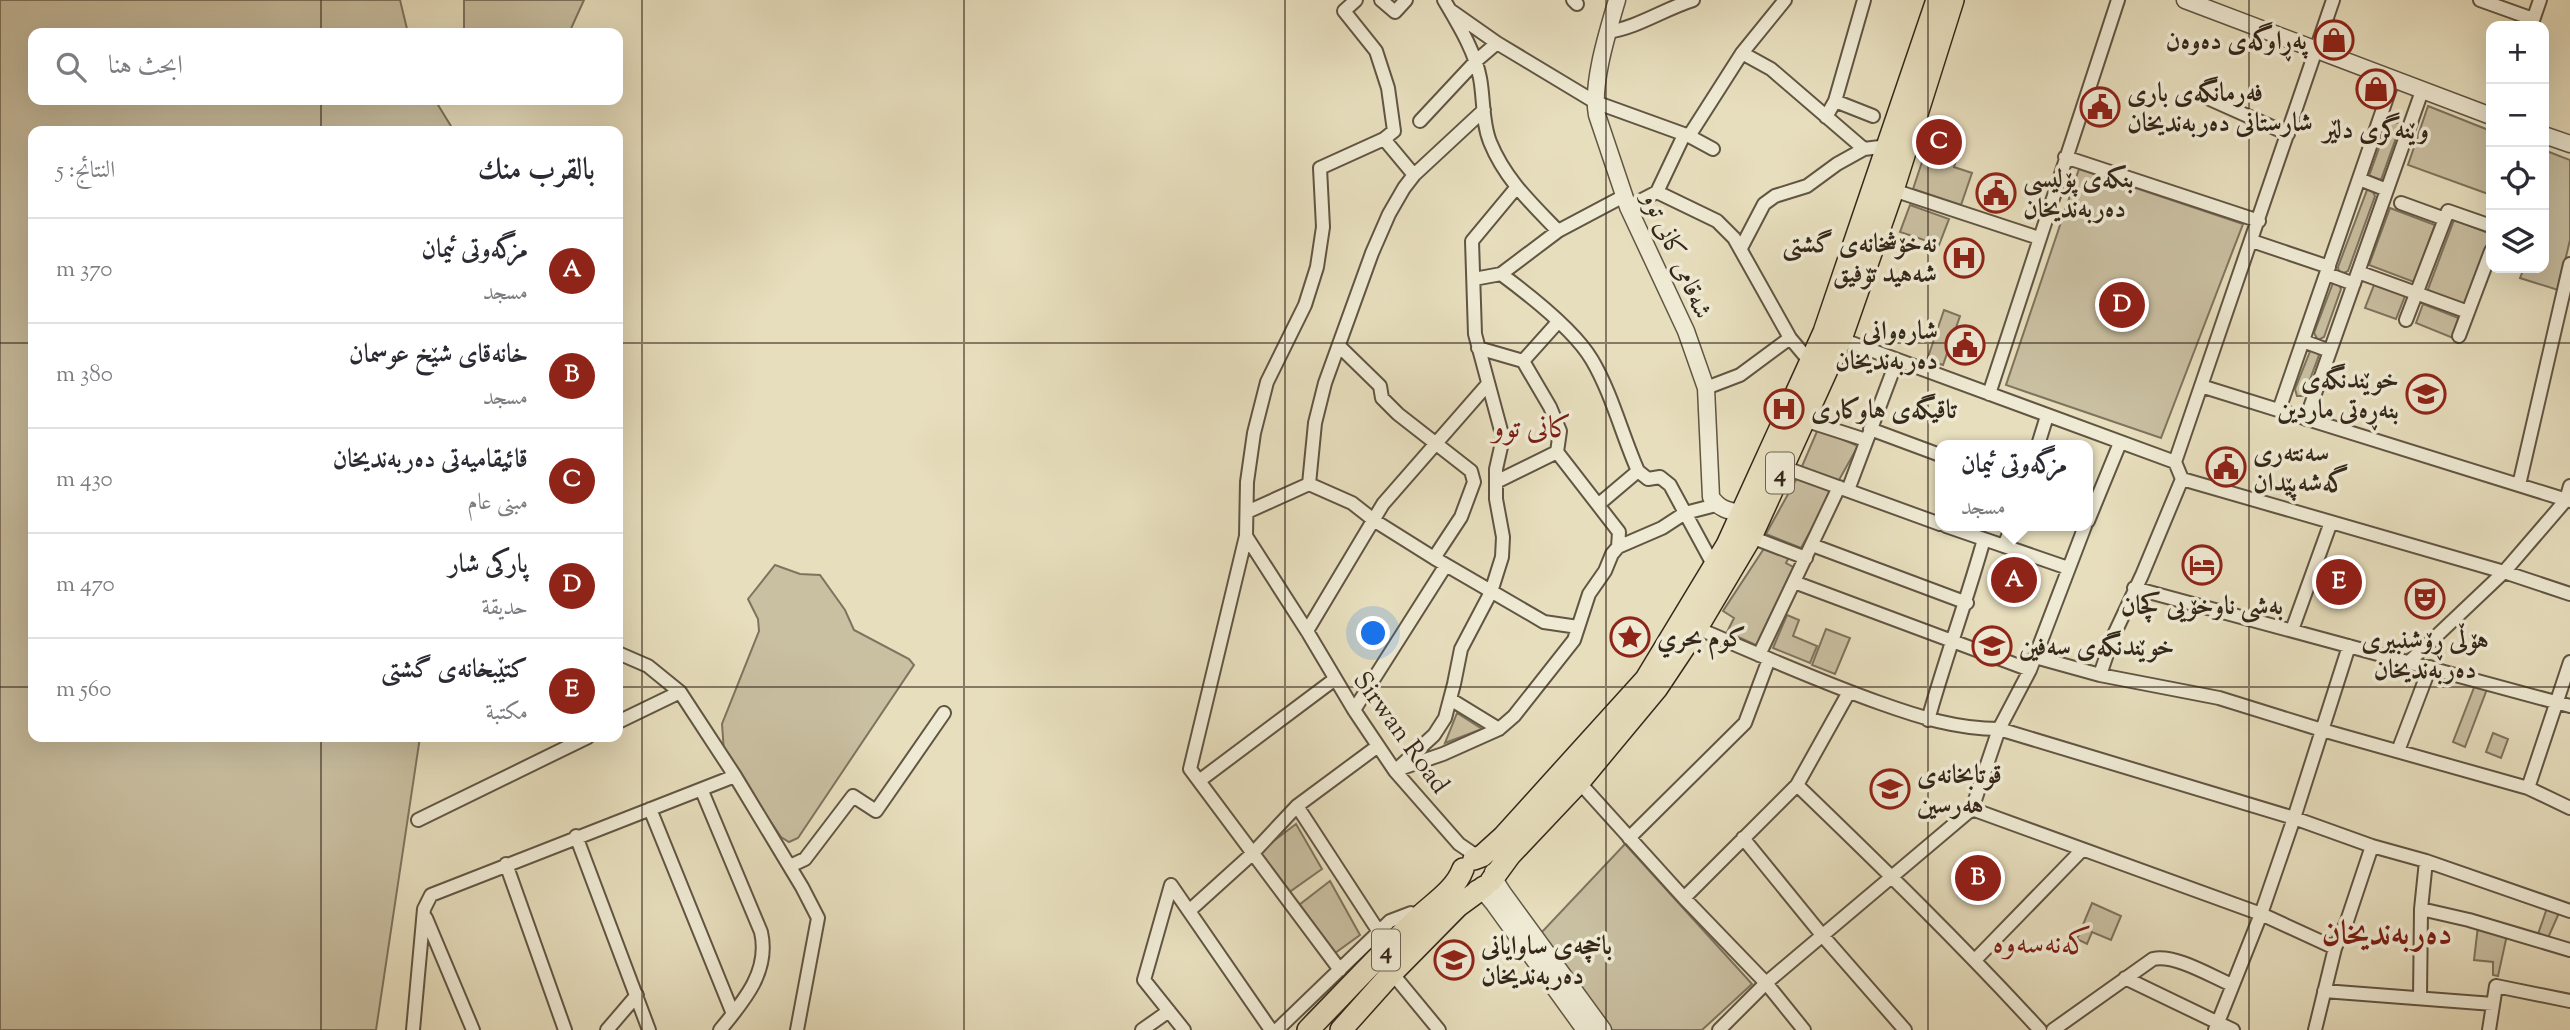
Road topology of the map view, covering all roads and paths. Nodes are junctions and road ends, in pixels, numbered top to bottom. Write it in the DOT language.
graph roads {
  1 [pos="1356,0"];
  2 [pos="1381,0"];
  3 [pos="1406,0"];
  4 [pos="1617,0"];
  5 [pos="1693,0"];
  6 [pos="1785,0"];
  7 [pos="1864,0"];
  8 [pos="1937,0"];
  9 [pos="1953,0"];
  10 [pos="2118,0"];
  11 [pos="2185,0"];
  12 [pos="2333,0"];
  13 [pos="2480,0"];
  14 [pos="2540,0"];
  15 [pos="1667,4"];
  16 [pos="1447,5"];
  17 [pos="2530,21"];
  18 [pos="2532,21"];
  19 [pos="1607,32"];
  20 [pos="1497,43"];
  21 [pos="2316,50"];
  22 [pos="1742,53"];
  23 [pos="1476,61"];
  24 [pos="2393,80"];
  25 [pos="2422,91"];
  26 [pos="2203,96"];
  27 [pos="1835,101"];
  28 [pos="1595,102"];
  29 [pos="1484,110"];
  30 [pos="2486,114"];
  31 [pos="1873,116"];
  32 [pos="1826,117"];
  33 [pos="1420,121"];
  34 [pos="2288,134"];
  35 [pos="1686,135"];
  36 [pos="2549,137"];
  37 [pos="1384,139"];
  38 [pos="2570,144"];
  39 [pos="1888,146"];
  40 [pos="1713,149"];
  41 [pos="1864,149"];
  42 [pos="2065,158"];
  43 [pos="1414,175"];
  44 [pos="2359,179"];
  45 [pos="1516,188"];
  46 [pos="1893,190"];
  47 [pos="2387,190"];
  48 [pos="1657,192"];
  49 [pos="1626,202"];
  50 [pos="2401,202"];
  51 [pos="2445,219"];
  52 [pos="2259,221"];
  53 [pos="2486,224"];
  54 [pos="1558,231"];
  55 [pos="2039,238"];
  56 [pos="2252,241"];
  57 [pos="1741,248"];
  58 [pos="2486,264"];
  59 [pos="2570,264"];
  60 [pos="2328,270"];
  61 [pos="1502,274"];
  62 [pos="2356,278"];
  63 [pos="1474,279"];
  64 [pos="2416,293"];
  65 [pos="2468,312"];
  66 [pos="2406,320"];
  67 [pos="1558,323"];
  68 [pos="1833,336"];
  69 [pos="2459,336"];
  70 [pos="1790,338"];
  71 [pos="2303,341"];
  72 [pos="1339,346"];
  73 [pos="1478,348"];
  74 [pos="2330,351"];
  75 [pos="1897,360"];
  76 [pos="1522,361"];
  77 [pos="1811,363"];
  78 [pos="1487,385"];
  79 [pos="2201,386"];
  80 [pos="1706,388"];
  81 [pos="1989,394"];
  82 [pos="2279,410"];
  83 [pos="2047,416"];
  84 [pos="2306,419"];
  85 [pos="1804,420"];
  86 [pos="1868,435"];
  87 [pos="2040,440"];
  88 [pos="1435,443"];
  89 [pos="2120,443"];
  90 [pos="1557,452"];
  91 [pos="1935,453"];
  92 [pos="2175,462"];
  93 [pos="1783,467"];
  94 [pos="1638,471"];
  95 [pos="2182,479"];
  96 [pos="1496,482"];
  97 [pos="1309,484"];
  98 [pos="2519,485"];
  99 [pos="2570,486"];
  100 [pos="1844,489"];
  101 [pos="2568,501"];
  102 [pos="1599,504"];
  103 [pos="1716,505"];
  104 [pos="2093,509"];
  105 [pos="1247,512"];
  106 [pos="1685,513"];
  107 [pos="1742,513"];
  108 [pos="1375,521"];
  109 [pos="1935,522"];
  110 [pos="2331,522"];
  111 [pos="1960,531"];
  112 [pos="2009,531"];
  113 [pos="2083,531"];
  114 [pos="1246,536"];
  115 [pos="1751,537"];
  116 [pos="1984,540"];
  117 [pos="1812,545"];
  118 [pos="2004,546"];
  119 [pos="1618,547"];
  120 [pos="1434,558"];
  121 [pos="1806,558"];
  122 [pos="1446,565"];
  123 [pos="1715,568"];
  124 [pos="2068,568"];
  125 [pos="2504,572"];
  126 [pos="1794,582"];
  127 [pos="2134,588"];
  128 [pos="1491,592"];
  129 [pos="2570,594"];
  130 [pos="1967,603"];
  131 [pos="1578,626"];
  132 [pos="1697,628"];
  133 [pos="2292,630"];
  134 [pos="1307,631"];
  135 [pos="1951,641"];
  136 [pos="2349,646"];
  137 [pos="623,655"];
  138 [pos="1764,657"];
  139 [pos="2035,657"];
  140 [pos="2409,662"];
  141 [pos="2570,662"];
  142 [pos="2430,667"];
  143 [pos="2030,670"];
  144 [pos="2100,674"];
  145 [pos="1335,679"];
  146 [pos="680,692"];
  147 [pos="1849,692"];
  148 [pos="1450,699"];
  149 [pos="2564,704"];
  150 [pos="1354,710"];
  151 [pos="944,713"];
  152 [pos="623,720"];
  153 [pos="1928,720"];
  154 [pos="1499,729"];
  155 [pos="1999,729"];
  156 [pos="2322,730"];
  157 [pos="578,742"];
  158 [pos="1378,746"];
  159 [pos="2398,751"];
  160 [pos="1395,771"];
  161 [pos="735,776"];
  162 [pos="1199,781"];
  163 [pos="1579,782"];
  164 [pos="1797,785"];
  165 [pos="2528,788"];
  166 [pos="702,790"];
  167 [pos="1297,806"];
  168 [pos="2570,808"];
  169 [pos="650,809"];
  170 [pos="1972,809"];
  171 [pos="2294,818"];
  172 [pos="418,820"];
  173 [pos="576,836"];
  174 [pos="1629,838"];
  175 [pos="1743,838"];
  176 [pos="2372,846"];
  177 [pos="2082,850"];
  178 [pos="1252,854"];
  179 [pos="2426,861"];
  180 [pos="506,864"];
  181 [pos="790,866"];
  182 [pos="1480,874"];
  183 [pos="1893,877"];
  184 [pos="1684,898"];
  185 [pos="2421,909"];
  186 [pos="1189,911"];
  187 [pos="2570,911"];
  188 [pos="2261,914"];
  189 [pos="424,915"];
  190 [pos="1419,916"];
  191 [pos="1379,932"];
  192 [pos="1822,935"];
  193 [pos="2335,948"];
  194 [pos="2570,950"];
  195 [pos="1975,960"];
  196 [pos="1340,970"];
  197 [pos="1392,973"];
  198 [pos="2125,978"];
  199 [pos="1766,983"];
  200 [pos="2232,985"];
  201 [pos="2324,991"];
  202 [pos="637,995"];
  203 [pos="2420,998"];
  204 [pos="2570,1001"];
  205 [pos="2493,1004"];
  206 [pos="1169,1011"];
  207 [pos="733,1014"];
  208 [pos="2216,1027"];
  209 [pos="1345,1028"];
  210 [pos="413,1030"];
  211 [pos="473,1030"];
  212 [pos="565,1030"];
  213 [pos="607,1030"];
  214 [pos="649,1030"];
  215 [pos="720,1030"];
  216 [pos="797,1030"];
  217 [pos="1142,1030"];
  218 [pos="1184,1030"];
  219 [pos="1271,1030"];
  220 [pos="1277,1030"];
  221 [pos="1308,1030"];
  222 [pos="1439,1030"];
  223 [pos="1585,1030"];
  224 [pos="1603,1030"];
  225 [pos="1720,1030"];
  226 [pos="1804,1030"];
  227 [pos="1906,1030"];
  228 [pos="2040,1030"];
  229 [pos="2053,1030"];
  230 [pos="2233,1030"];
  231 [pos="2315,1030"];
  232 [pos="2490,1030"];
  1 -- 37 [label="street"];
  2 -- 3 [label="street"];
  4 -- 19 [label="street, شەقامی کانی توو"];
  5 -- 15 [label="street"];
  6 -- 22 [label="street"];
  7 -- 27 [label="street"];
  8 -- 39 [label="highway, 4"];
  9 -- 46 [label="highway, 4"];
  10 -- 42 [label="street"];
  11 -- 21 [label="street"];
  12 -- 21 [label="street"];
  13 -- 17 [label="street"];
  14 -- 18 [label="street"];
  15 -- 19 [label="street"];
  16 -- 20 [label="street"];
  16 -- 23 [label="street"];
  19 -- 28 [label="street, شەقامی کانی توو"];
  20 -- 23 [label="street"];
  20 -- 28 [label="street"];
  21 -- 24 [label="street"];
  21 -- 34 [label="street"];
  22 -- 32 [label="street"];
  22 -- 35 [label="street"];
  23 -- 29 [label="street"];
  23 -- 33 [label="street"];
  24 -- 25 [label="street"];
  24 -- 44 [label="street"];
  25 -- 30 [label="street"];
  25 -- 47 [label="street"];
  26 -- 34 [label="street"];
  27 -- 31 [label="street"];
  27 -- 32 [label="street"];
  28 -- 35 [label="street"];
  28 -- 49 [label="street, شەقامی کانی توو"];
  29 -- 43 [label="street"];
  29 -- 45 [label="street"];
  32 -- 41 [label="street"];
  34 -- 52 [label="street"];
  35 -- 40 [label="street"];
  35 -- 48 [label="street"];
  36 -- 38 [label="street"];
  37 -- 43 [label="street"];
  37 -- 105 [label="street"];
  39 -- 41 [label="street"];
  39 -- 68 [label="highway, 4"];
  41 -- 57 [label="street"];
  42 -- 52 [label="street"];
  42 -- 55 [label="street"];
  43 -- 72 [label="street"];
  44 -- 47 [label="street"];
  44 -- 60 [label="street"];
  45 -- 54 [label="street"];
  45 -- 63 [label="street"];
  46 -- 55 [label="street"];
  46 -- 68 [label="highway, 4"];
  47 -- 62 [label="street"];
  48 -- 49 [label="street"];
  48 -- 57 [label="street"];
  49 -- 54 [label="street"];
  49 -- 80 [label="street, شەقامی کانی توو"];
  50 -- 51 [label="street"];
  51 -- 53 [label="street"];
  51 -- 64 [label="street"];
  52 -- 56 [label="street"];
  54 -- 61 [label="street"];
  55 -- 81 [label="street"];
  56 -- 60 [label="street"];
  56 -- 79 [label="street"];
  57 -- 70 [label="street"];
  58 -- 65 [label="street"];
  59 -- 98 [label="street"];
  60 -- 62 [label="street"];
  60 -- 71 [label="street"];
  61 -- 63 [label="street"];
  61 -- 67 [label="street"];
  62 -- 64 [label="street"];
  62 -- 74 [label="street"];
  63 -- 73 [label="street"];
  64 -- 65 [label="street"];
  64 -- 66 [label="street"];
  65 -- 69 [label="street"];
  67 -- 76 [label="street"];
  67 -- 94 [label="street"];
  68 -- 75 [label="street"];
  68 -- 77 [label="highway, 4"];
  68 -- 85 [label="highway, 4"];
  70 -- 77 [label="street"];
  70 -- 80 [label="street"];
  71 -- 74 [label="street"];
  71 -- 82 [label="street"];
  72 -- 88 [label="street"];
  72 -- 97 [label="street"];
  73 -- 76 [label="street"];
  73 -- 78 [label="street"];
  74 -- 84 [label="street"];
  75 -- 81 [label="street"];
  75 -- 86 [label="street"];
  76 -- 90 [label="street"];
  77 -- 107 [label="highway, 4"];
  78 -- 88 [label="street"];
  78 -- 96 [label="street"];
  79 -- 82 [label="street"];
  79 -- 92 [label="street"];
  80 -- 103 [label="street, شەقامی کانی توو"];
  81 -- 83 [label="street"];
  82 -- 84 [label="street"];
  83 -- 87 [label="street"];
  83 -- 89 [label="street"];
  84 -- 98 [label="street"];
  85 -- 86 [label="street"];
  85 -- 93 [label="highway, 4"];
  86 -- 91 [label="street"];
  86 -- 100 [label="street"];
  88 -- 108 [label="street"];
  88 -- 120 [label="street"];
  89 -- 92 [label="street"];
  89 -- 104 [label="street"];
  90 -- 96 [label="street"];
  90 -- 102 [label="street"];
  92 -- 95 [label="street"];
  93 -- 100 [label="street"];
  93 -- 115 [label="highway, 4"];
  94 -- 102 [label="street"];
  94 -- 106 [label="street"];
  95 -- 110 [label="street"];
  95 -- 127 [label="street"];
  96 -- 128 [label="street"];
  97 -- 105 [label="street"];
  97 -- 108 [label="street"];
  98 -- 101 [label="street"];
  99 -- 101 [label="street"];
  100 -- 109 [label="street"];
  100 -- 117 [label="street"];
  101 -- 125 [label="street"];
  102 -- 119 [label="street"];
  103 -- 106 [label="street"];
  103 -- 107 [label="street"];
  105 -- 114 [label="street"];
  106 -- 119 [label="street"];
  106 -- 123 [label="street"];
  107 -- 123 [label="highway, 4"];
  108 -- 120 [label="street"];
  108 -- 134 [label="street"];
  110 -- 125 [label="street"];
  110 -- 133 [label="street"];
  111 -- 116 [label="street"];
  112 -- 118 [label="street"];
  113 -- 124 [label="street"];
  114 -- 134 [label="street, Sirwan Road"];
  114 -- 162 [label="street"];
  115 -- 121 [label="street"];
  115 -- 132 [label="highway, 4"];
  116 -- 118 [label="street"];
  116 -- 130 [label="street"];
  117 -- 121 [label="street"];
  117 -- 130 [label="street"];
  118 -- 124 [label="street"];
  119 -- 131 [label="street"];
  120 -- 122 [label="street"];
  121 -- 126 [label="street"];
  122 -- 128 [label="street"];
  122 -- 150 [label="street"];
  123 -- 182 [label="highway, 4"];
  124 -- 139 [label="street"];
  125 -- 129 [label="street"];
  125 -- 140 [label="street"];
  126 -- 135 [label="street"];
  126 -- 138 [label="street"];
  127 -- 133 [label="street"];
  127 -- 144 [label="street"];
  128 -- 131 [label="street"];
  128 -- 148 [label="street"];
  130 -- 135 [label="street"];
  131 -- 154 [label="street"];
  132 -- 138 [label="street"];
  132 -- 163 [label="highway, 4"];
  133 -- 136 [label="street"];
  134 -- 145 [label="street, Sirwan Road"];
  135 -- 143 [label="street"];
  135 -- 153 [label="street"];
  136 -- 140 [label="street"];
  136 -- 156 [label="street"];
  137 -- 146 [label="street"];
  138 -- 147 [label="street"];
  138 -- 174 [label="street"];
  139 -- 143 [label="street"];
  139 -- 144 [label="street"];
  140 -- 142 [label="street"];
  141 -- 149 [label="street"];
  142 -- 149 [label="street"];
  142 -- 159 [label="street"];
  143 -- 155 [label="street"];
  144 -- 156 [label="street"];
  145 -- 150 [label="street, Sirwan Road"];
  145 -- 162 [label="street"];
  146 -- 152 [label="street"];
  146 -- 161 [label="street"];
  147 -- 153 [label="street"];
  147 -- 164 [label="street"];
  148 -- 154 [label="street"];
  148 -- 160 [label="street"];
  149 -- 165 [label="street"];
  150 -- 158 [label="street, Sirwan Road"];
  151 -- 181 [label="street"];
  153 -- 155 [label="street"];
  154 -- 160 [label="street"];
  155 -- 170 [label="street"];
  155 -- 171 [label="street"];
  156 -- 159 [label="street"];
  156 -- 171 [label="street"];
  157 -- 172 [label="street"];
  158 -- 160 [label="street, Sirwan Road"];
  158 -- 167 [label="street"];
  159 -- 165 [label="street"];
  160 -- 182 [label="street, Sirwan Road"];
  161 -- 166 [label="street"];
  161 -- 181 [label="street"];
  162 -- 178 [label="street"];
  163 -- 174 [label="street"];
  163 -- 182 [label="highway, 4"];
  164 -- 175 [label="street"];
  164 -- 183 [label="street"];
  165 -- 168 [label="street"];
  166 -- 169 [label="street"];
  166 -- 207 [label="street"];
  167 -- 178 [label="street"];
  167 -- 191 [label="street"];
  169 -- 173 [label="street"];
  169 -- 207 [label="street"];
  170 -- 177 [label="street"];
  170 -- 183 [label="street"];
  171 -- 176 [label="street"];
  171 -- 188 [label="street"];
  173 -- 180 [label="street"];
  173 -- 202 [label="street"];
  174 -- 184 [label="street"];
  175 -- 184 [label="street"];
  175 -- 192 [label="street"];
  176 -- 179 [label="street"];
  176 -- 193 [label="street"];
  177 -- 188 [label="street"];
  177 -- 195 [label="street"];
  178 -- 186 [label="street"];
  178 -- 196 [label="street"];
  179 -- 185 [label="street"];
  179 -- 187 [label="street"];
  180 -- 189 [label="street"];
  180 -- 212 [label="street"];
  181 -- 216 [label="street"];
  182 -- 190 [label="highway, 4"];
  182 -- 197 [label="highway, 4"];
  182 -- 223 [label="street"];
  182 -- 224 [label="street"];
  183 -- 192 [label="street"];
  183 -- 195 [label="street"];
  184 -- 199 [label="street"];
  185 -- 194 [label="street"];
  185 -- 203 [label="street"];
  186 -- 206 [label="street"];
  186 -- 219 [label="street"];
  188 -- 193 [label="street"];
  188 -- 200 [label="street"];
  189 -- 210 [label="street"];
  189 -- 211 [label="street"];
  190 -- 191 [label="street"];
  190 -- 221 [label="highway, 4"];
  191 -- 196 [label="street"];
  192 -- 199 [label="street"];
  192 -- 227 [label="street"];
  193 -- 201 [label="street"];
  195 -- 228 [label="street"];
  196 -- 220 [label="street"];
  197 -- 209 [label="highway, 4"];
  197 -- 222 [label="street"];
  198 -- 200 [label="street"];
  198 -- 208 [label="street"];
  198 -- 229 [label="street"];
  199 -- 225 [label="street"];
  199 -- 226 [label="street"];
  200 -- 208 [label="street"];
  201 -- 203 [label="street"];
  201 -- 231 [label="street"];
  202 -- 213 [label="street"];
  202 -- 214 [label="street"];
  203 -- 205 [label="street"];
  204 -- 205 [label="street"];
  205 -- 232 [label="street"];
  206 -- 217 [label="street"];
  206 -- 218 [label="street"];
  207 -- 215 [label="street"];
  208 -- 230 [label="street"];
}
